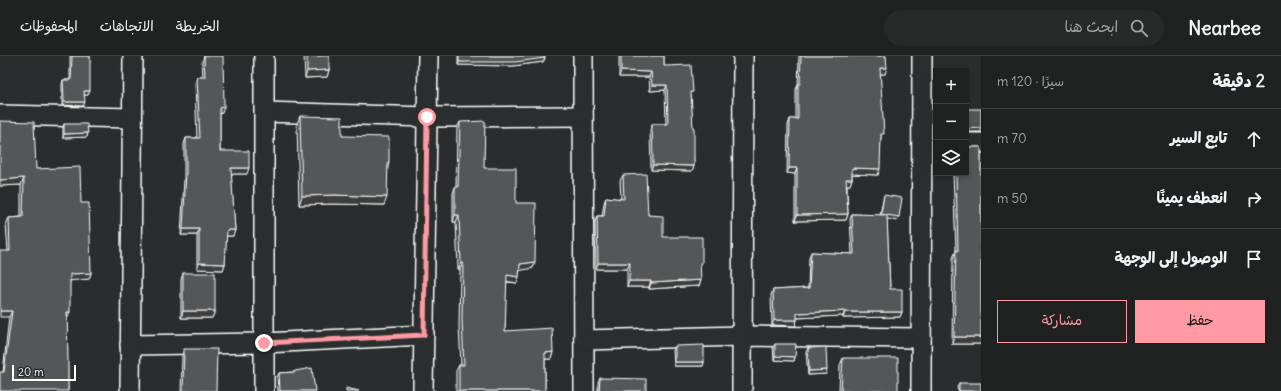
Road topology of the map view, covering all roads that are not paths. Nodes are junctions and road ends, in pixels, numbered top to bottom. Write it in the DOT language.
graph roads {
  1 [pos="133,56"];
  2 [pos="264,56"];
  3 [pos="428,56"];
  4 [pos="583,56"];
  5 [pos="743,56"];
  6 [pos="922,56"];
  7 [pos="265,112"];
  8 [pos="0,115"];
  9 [pos="583,116"];
  10 [pos="427,117"];
  11 [pos="132,118"];
  12 [pos="929,143"];
  13 [pos="969,143"];
  14 [pos="981,143"];
  15 [pos="424,335"];
  16 [pos="742,336"];
  17 [pos="921,338"];
  18 [pos="584,340"];
  19 [pos="264,343"];
  20 [pos="130,345"];
  21 [pos="130,391"];
  22 [pos="264,391"];
  23 [pos="423,391"];
  24 [pos="584,391"];
  25 [pos="742,391"];
  26 [pos="921,391"];
  1 -- 11 [label="street"];
  2 -- 7 [label="street"];
  3 -- 10 [label="street"];
  4 -- 9 [label="street"];
  5 -- 16 [label="street"];
  6 -- 12 [label="street"];
  7 -- 10 [label="street"];
  7 -- 19 [label="street"];
  8 -- 11 [label="street"];
  9 -- 10 [label="street"];
  9 -- 18 [label="street"];
  10 -- 15 [label="street"];
  11 -- 20 [label="street"];
  12 -- 17 [label="street"];
  13 -- 14 [label="street"];
  15 -- 19 [label="street"];
  15 -- 23 [label="street"];
  16 -- 17 [label="street"];
  16 -- 18 [label="street"];
  16 -- 25 [label="street"];
  17 -- 26 [label="street"];
  18 -- 24 [label="street"];
  19 -- 20 [label="street"];
  19 -- 22 [label="street"];
  20 -- 21 [label="street"];
}
